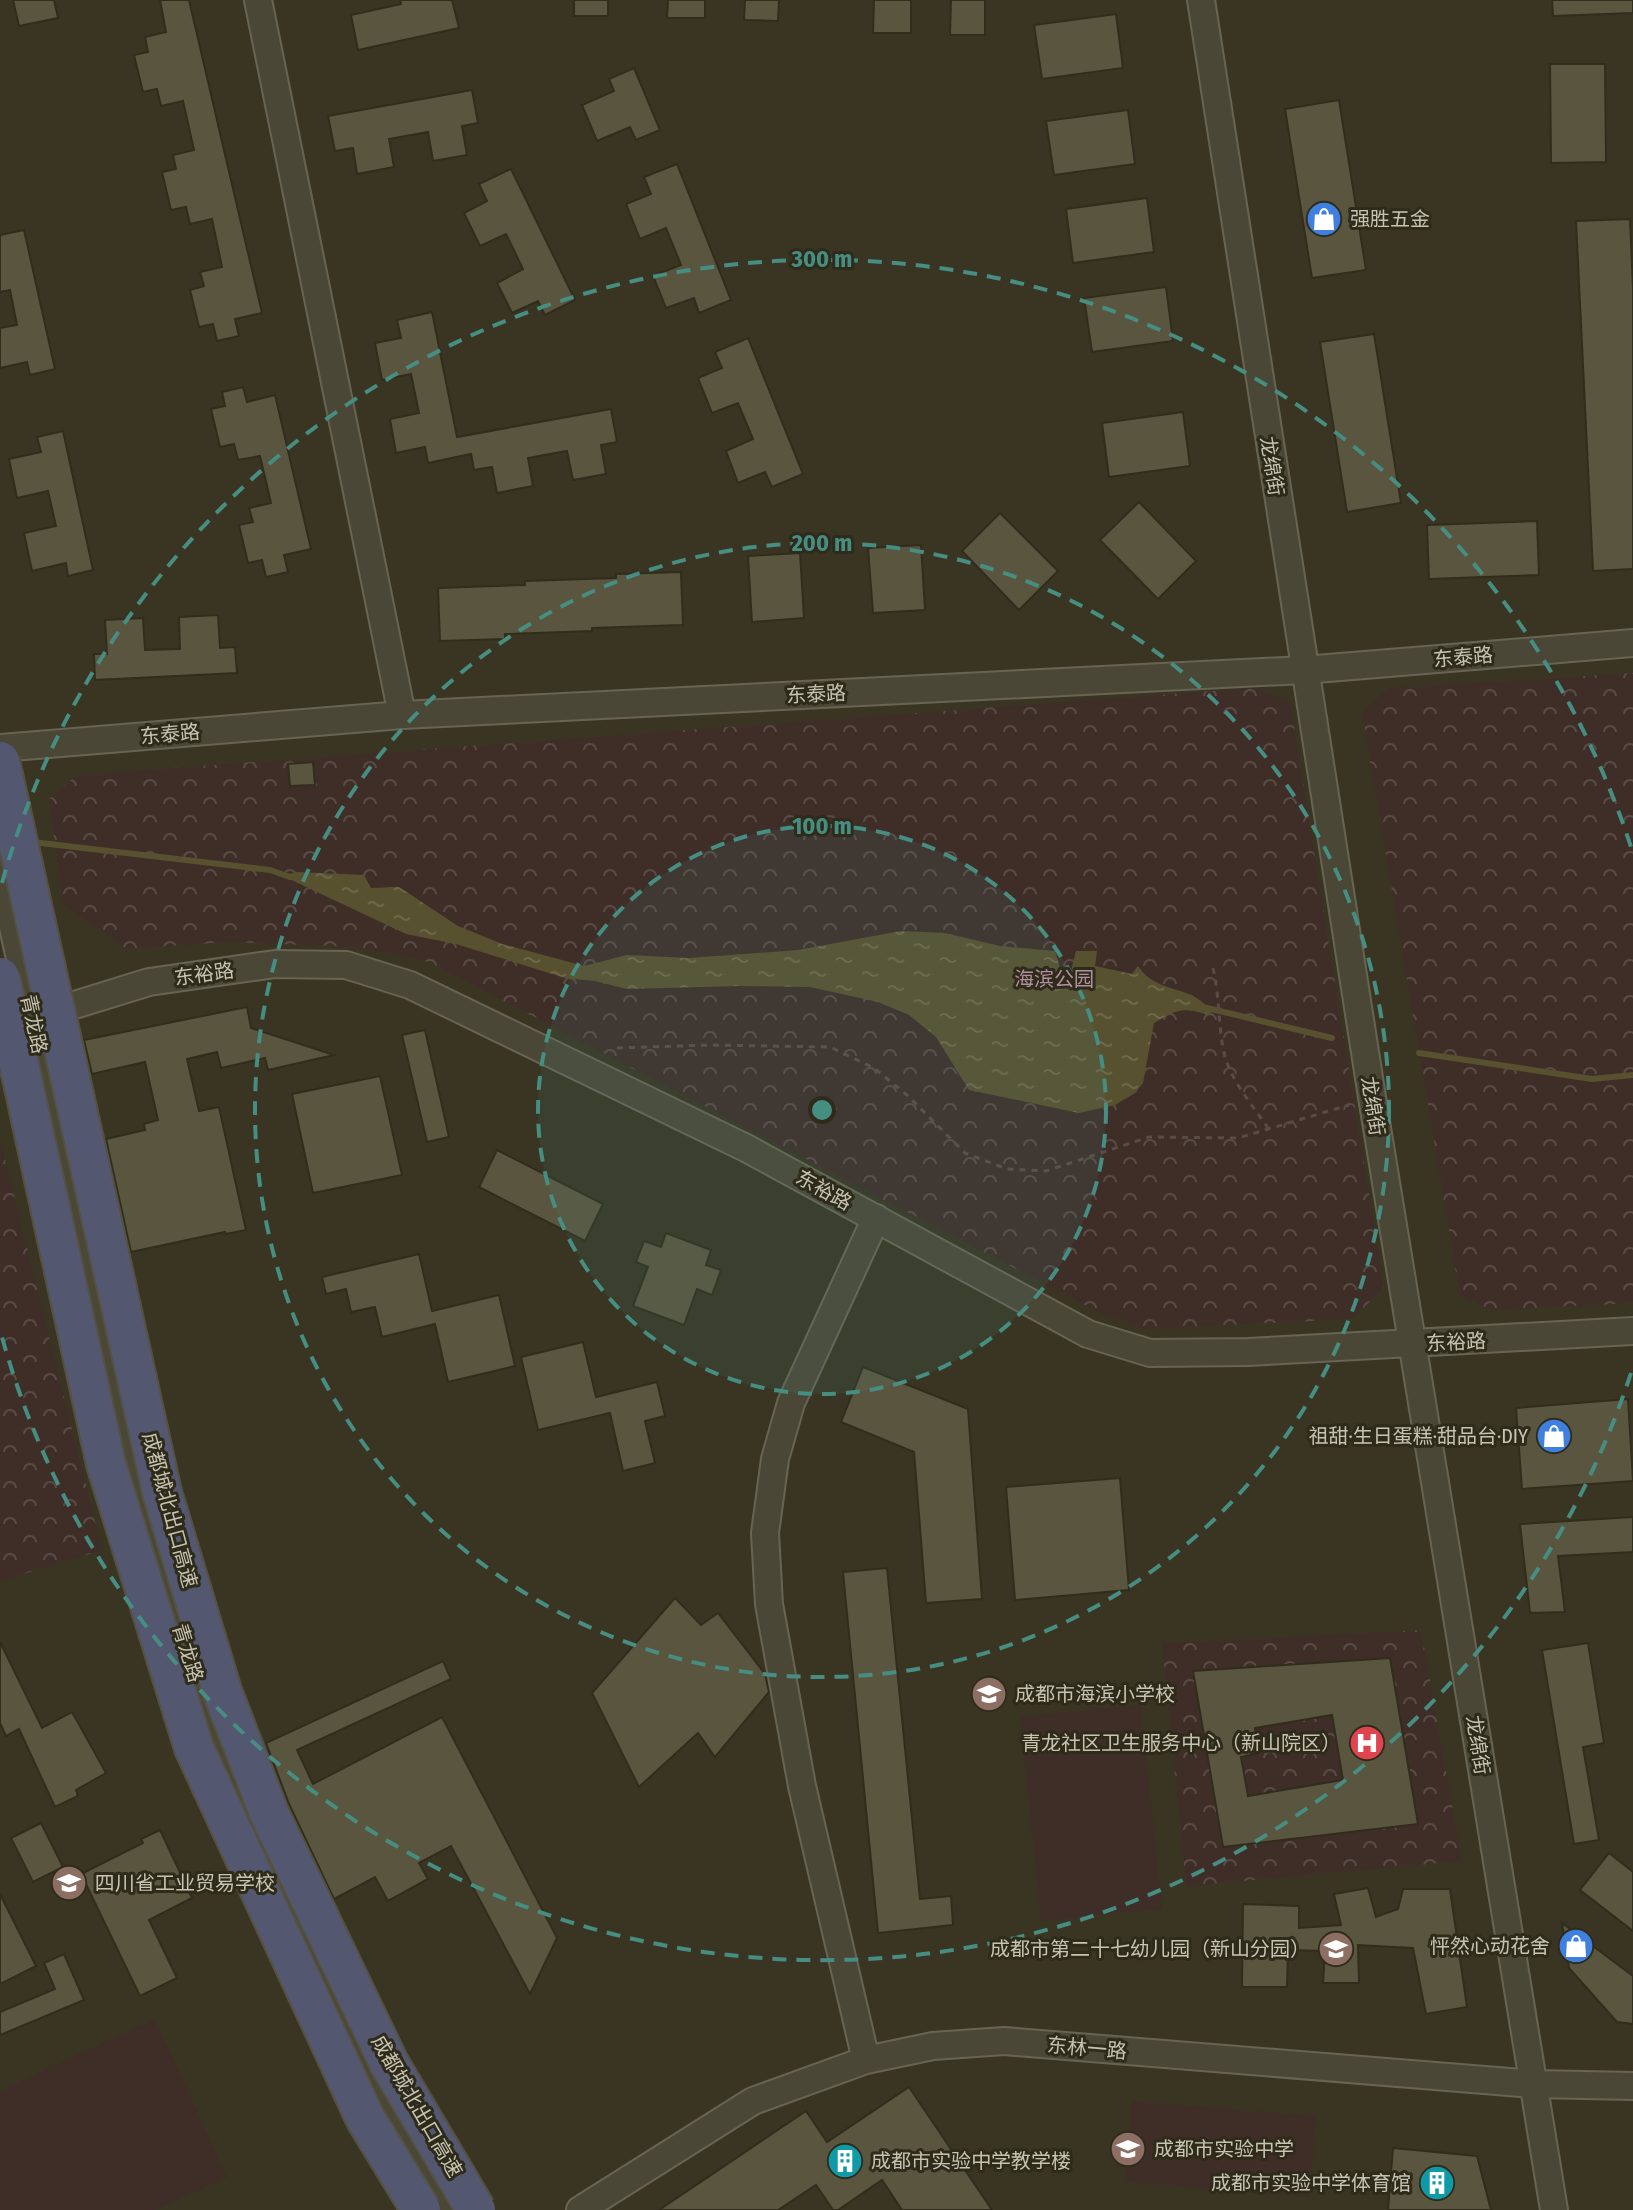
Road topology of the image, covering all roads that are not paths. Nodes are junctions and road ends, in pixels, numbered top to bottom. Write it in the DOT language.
graph roads {
  1 [pos="258,0"];
  2 [pos="1201,0"];
  3 [pos="1633,643"];
  4 [pos="1304,670"];
  5 [pos="402,715"];
  6 [pos="0,748"];
  7 [pos="0,761"];
  8 [pos="0,868"];
  9 [pos="0,977"];
  10 [pos="33,1016"];
  11 [pos="0,1028"];
  12 [pos="876,1218"];
  13 [pos="1633,1331"];
  14 [pos="1413,1344"];
  15 [pos="866,2060"];
  16 [pos="1534,2084"];
  17 [pos="1633,2086"];
  18 [pos="421,2210"];
  19 [pos="448,2210"];
  20 [pos="476,2210"];
  21 [pos="580,2210"];
  22 [pos="1554,2210"];
  1 -- 5 [label="street"];
  2 -- 4 [label="street, 龙绵街"];
  3 -- 4 [label="street, 东泰路"];
  4 -- 5 [label="street, 东泰路"];
  4 -- 14 [label="street, 龙绵街"];
  5 -- 6 [label="street, 东泰路"];
  7 -- 20 [label="highway, 成都城北出口高速, bridge"];
  8 -- 10 [label="street, 青龙路"];
  9 -- 18 [label="highway, bridge"];
  10 -- 11 [label="street, 东裕路"];
  10 -- 12 [label="street, 东裕路"];
  10 -- 19 [label="street, 青龙路"];
  12 -- 14 [label="street, 东裕路"];
  12 -- 15 [label="street"];
  13 -- 14 [label="street, 东裕路"];
  14 -- 16 [label="street, 龙绵街"];
  15 -- 16 [label="street, 东林一路"];
  15 -- 21 [label="street, 东林一路"];
  16 -- 17 [label="street, 东林一路"];
  16 -- 22 [label="street, 龙绵街"];
}
